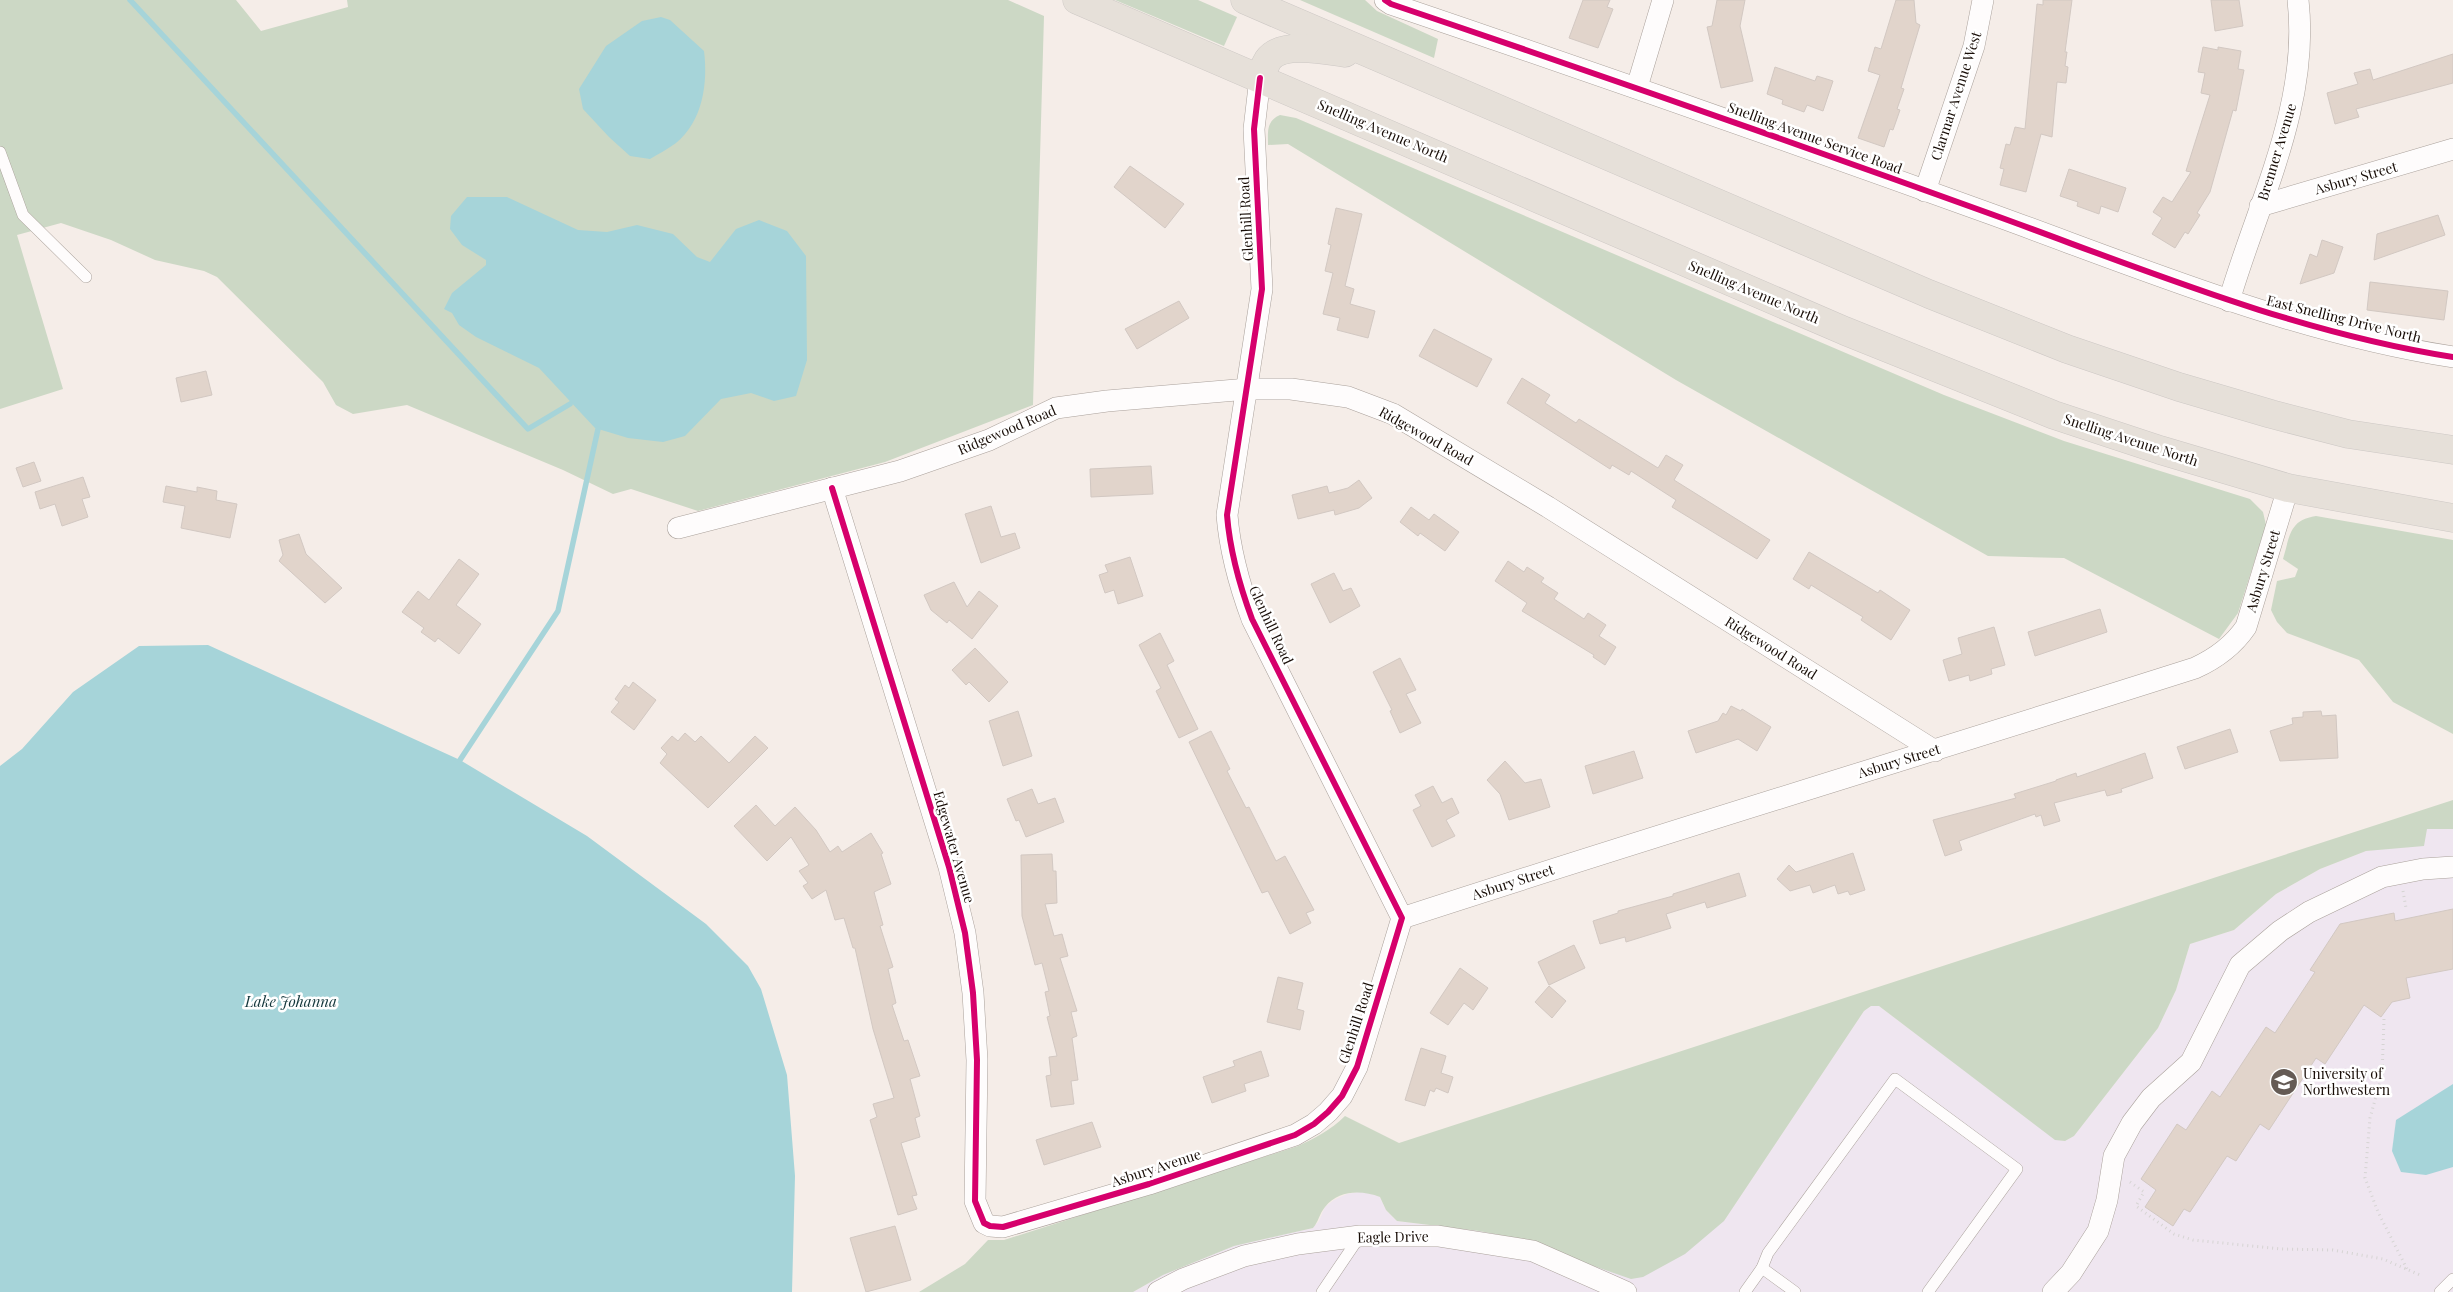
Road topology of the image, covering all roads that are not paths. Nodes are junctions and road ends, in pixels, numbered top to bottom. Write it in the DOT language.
graph roads {
  1 [pos="1077,0"];
  2 [pos="1245,0"];
  3 [pos="1663,0"];
  4 [pos="1983,0"];
  5 [pos="2298,0"];
  6 [pos="1388,2"];
  7 [pos="1387,61"];
  8 [pos="1260,78"];
  9 [pos="1637,87"];
  10 [pos="2453,149"];
  11 [pos="0,152"];
  12 [pos="1925,191"];
  13 [pos="2260,206"];
  14 [pos="86,277"];
  15 [pos="2229,301"];
  16 [pos="2453,357"];
  17 [pos="1248,389"];
  18 [pos="2453,450"];
  19 [pos="832,488"];
  20 [pos="2288,488"];
  21 [pos="2453,518"];
  22 [pos="678,528"];
  23 [pos="1935,751"];
  24 [pos="2453,867"];
  25 [pos="1402,918"];
  26 [pos="1328,1112"];
  27 [pos="984,1223"];
  28 [pos="1360,1236"];
  29 [pos="1762,1268"];
  30 [pos="2453,1279"];
  31 [pos="1158,1292"];
  32 [pos="1322,1292"];
  33 [pos="1626,1292"];
  34 [pos="1745,1292"];
  35 [pos="1795,1292"];
  36 [pos="1928,1292"];
  37 [pos="2053,1292"];
  38 [pos="2440,1292"];
  1 -- 8 [label="highway, Snelling Avenue North"];
  2 -- 7 [label="highway"];
  3 -- 9 [label="street"];
  4 -- 12 [label="street, Clarmar Avenue West"];
  5 -- 13 [label="street, Brenner Avenue"];
  6 -- 9 [label="street, Snelling Avenue Service Road"];
  7 -- 8 [label="highway"];
  7 -- 18 [label="highway"];
  8 -- 17 [label="street, Glenhill Road"];
  8 -- 20 [label="highway, Snelling Avenue North"];
  9 -- 12 [label="street, Snelling Avenue Service Road"];
  10 -- 13 [label="street, Asbury Street"];
  11 -- 14 [label="lane"];
  12 -- 15 [label="street, Snelling Avenue Service Road"];
  13 -- 15 [label="street, Brenner Avenue"];
  15 -- 16 [label="street, East Snelling Drive North"];
  17 -- 19 [label="street, Ridgewood Road"];
  17 -- 23 [label="street, Ridgewood Road"];
  17 -- 25 [label="street, Glenhill Road"];
  19 -- 22 [label="street, Ridgewood Road"];
  19 -- 27 [label="street, Edgewater Avenue"];
  20 -- 21 [label="highway, Snelling Avenue North"];
  20 -- 23 [label="street, Asbury Street"];
  23 -- 25 [label="street, Asbury Street"];
  24 -- 37 [label="street"];
  25 -- 26 [label="street, Glenhill Road"];
  26 -- 27 [label="street, Asbury Avenue"];
  28 -- 31 [label="street, Eagle Drive"];
  28 -- 32 [label="lane"];
  28 -- 33 [label="street, Eagle Drive"];
  29 -- 34 [label="lane"];
  29 -- 35 [label="lane"];
  29 -- 36 [label="lane"];
  30 -- 38 [label="lane"];
}
